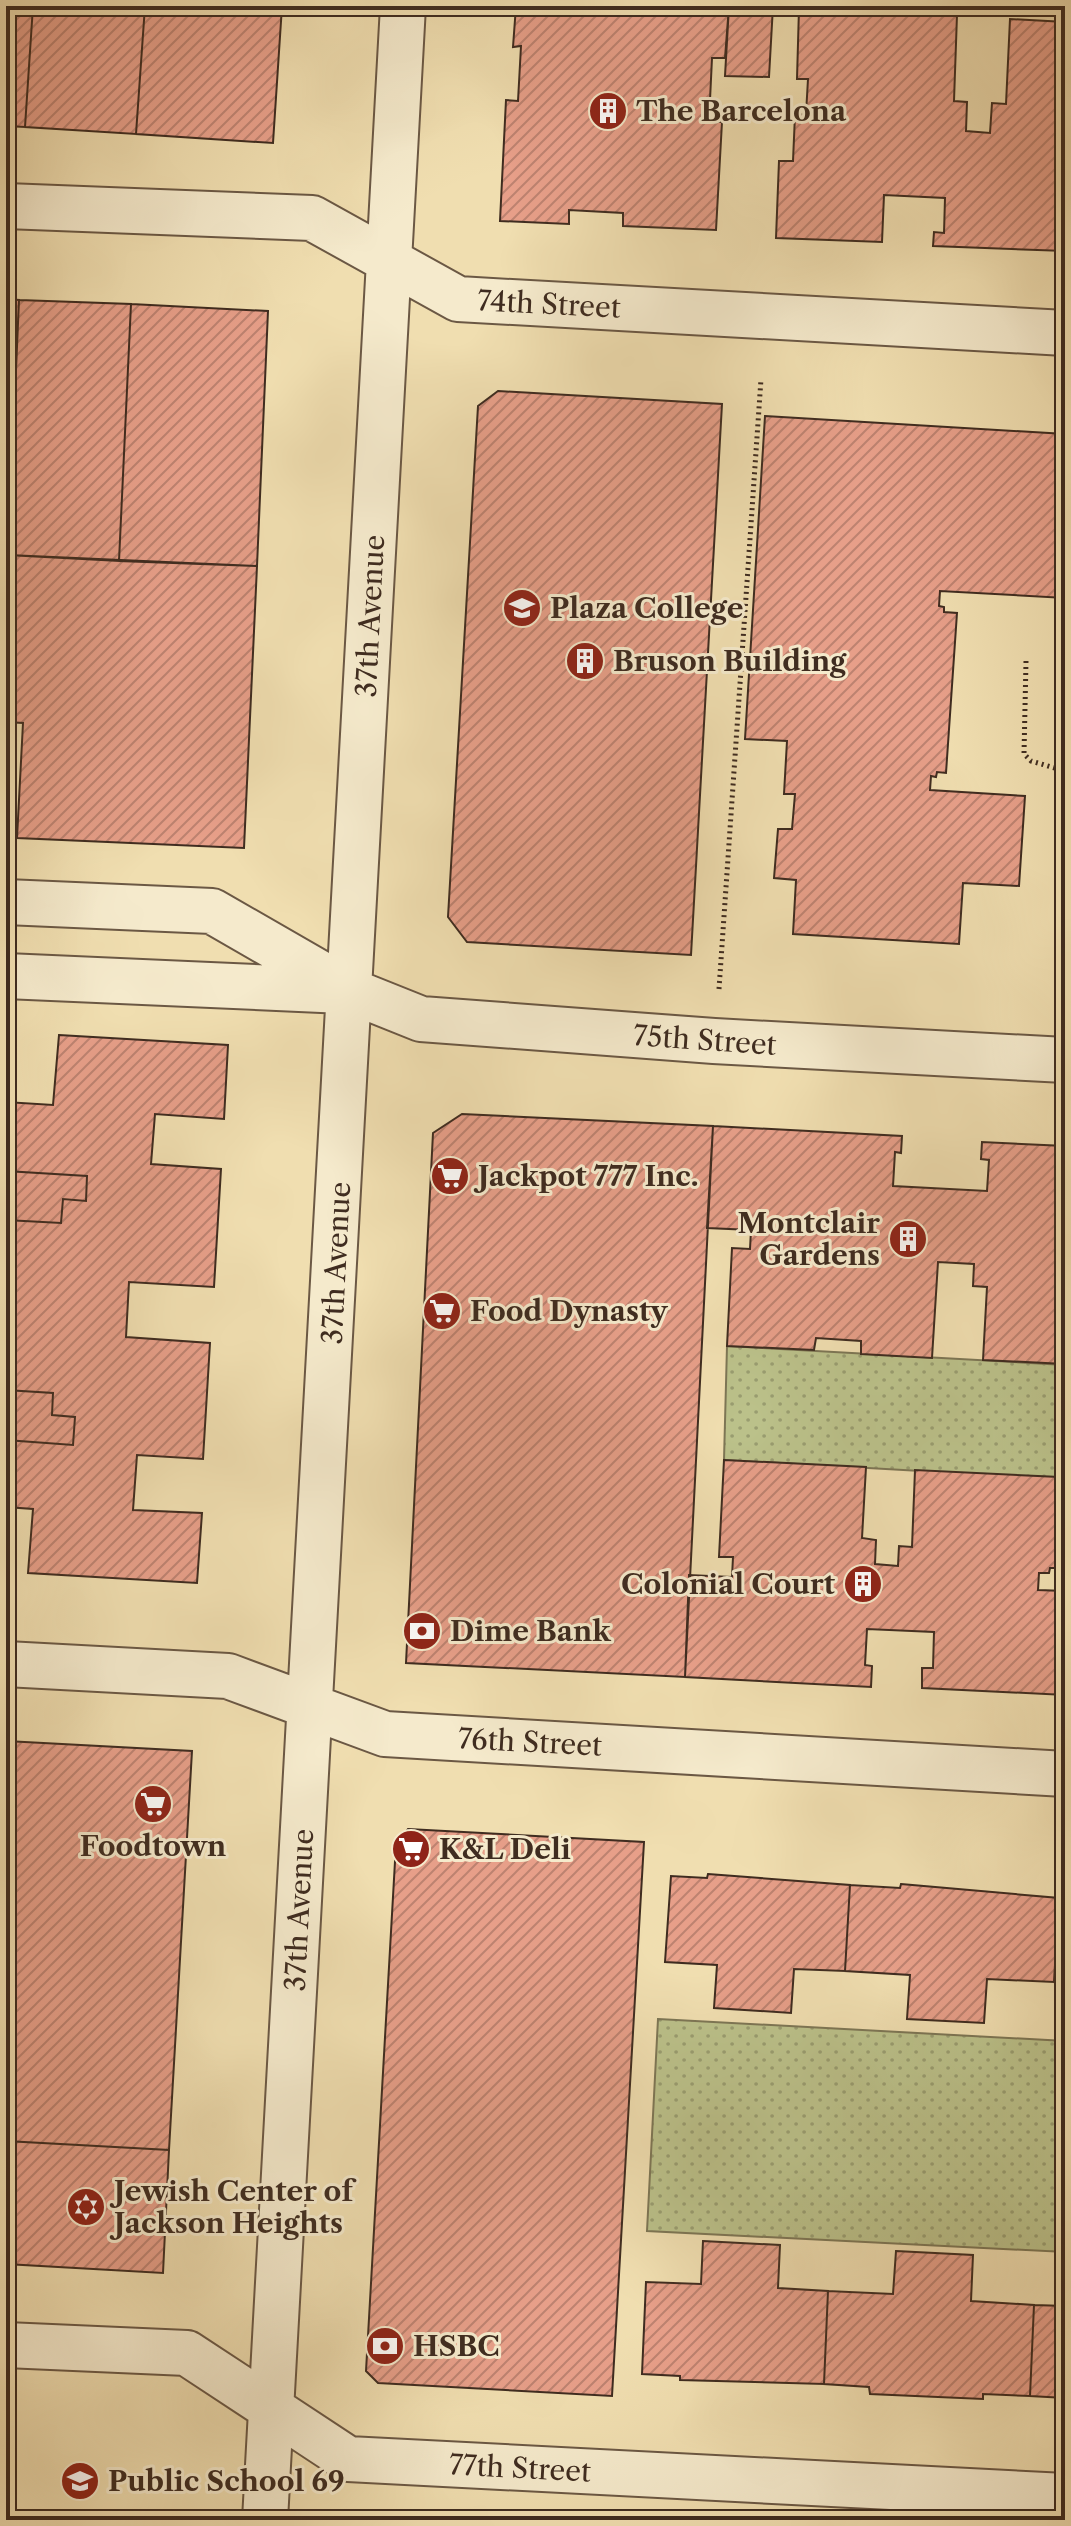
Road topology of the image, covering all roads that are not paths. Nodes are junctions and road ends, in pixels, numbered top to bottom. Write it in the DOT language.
graph roads {
  1 [pos="403,6"];
  2 [pos="6,206"];
  3 [pos="390,264"];
  4 [pos="1065,333"];
  5 [pos="6,902"];
  6 [pos="6,976"];
  7 [pos="351,991"];
  8 [pos="1065,1060"];
  9 [pos="6,1664"];
  10 [pos="311,1709"];
  11 [pos="1065,1774"];
  12 [pos="6,2345"];
  13 [pos="272,2408"];
  14 [pos="1065,2496"];
  15 [pos="265,2520"];
  1 -- 3 [label="street, 37th Avenue"];
  2 -- 3 [label="street, 74th Street"];
  3 -- 4 [label="street, 74th Street"];
  3 -- 7 [label="street, 37th Avenue"];
  5 -- 7 [label="street, 75th Street"];
  6 -- 7 [label="street, 75th Street"];
  7 -- 8 [label="street, 75th Street"];
  7 -- 10 [label="street, 37th Avenue"];
  9 -- 10 [label="street, 76th Street"];
  10 -- 11 [label="street, 76th Street"];
  10 -- 13 [label="street, 37th Avenue"];
  12 -- 13 [label="street, 77th Street"];
  13 -- 14 [label="street, 77th Street"];
  13 -- 15 [label="street, 37th Avenue"];
}
